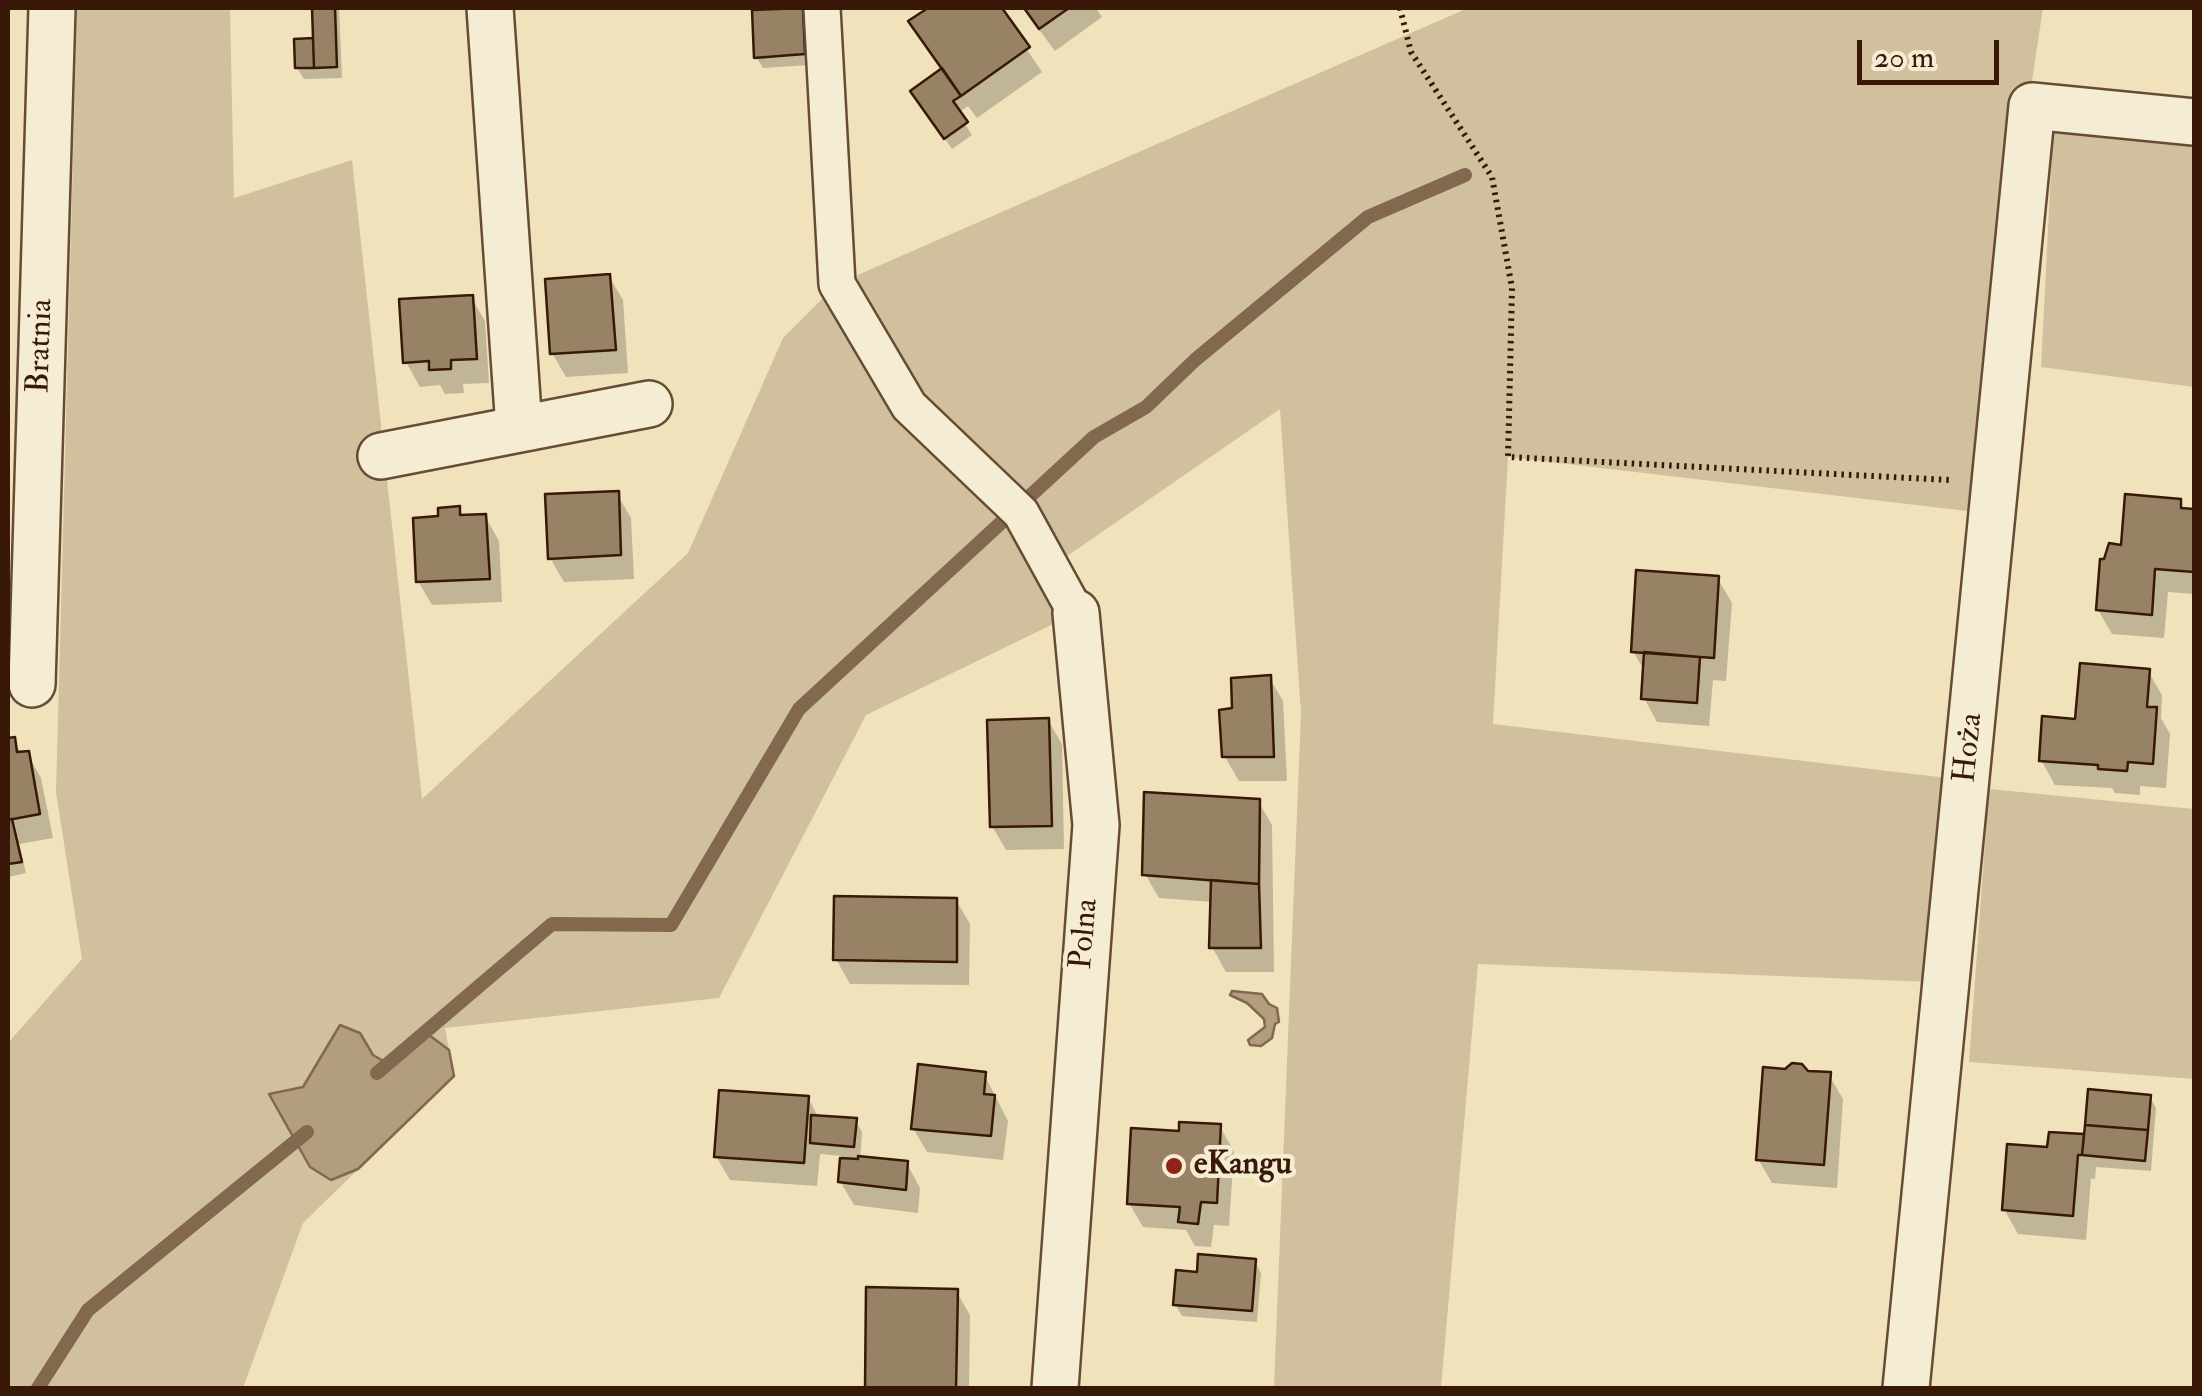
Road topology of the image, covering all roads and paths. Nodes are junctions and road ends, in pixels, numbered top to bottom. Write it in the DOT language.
graph roads {
  1 [pos="52,8"];
  2 [pos="490,8"];
  3 [pos="822,8"];
  4 [pos="1400,8"];
  5 [pos="2194,122"];
  6 [pos="648,404"];
  7 [pos="520,428"];
  8 [pos="381,456"];
  9 [pos="1998,482"];
  10 [pos="1076,613"];
  11 [pos="32,684"];
  12 [pos="1055,1388"];
  13 [pos="1906,1388"];
  1 -- 11 [label="street, Bratnia"];
  2 -- 7 [label="street"];
  3 -- 10 [label="street, Polna"];
  4 -- 9 [label="path"];
  5 -- 9 [label="street, Hoża"];
  6 -- 7 [label="street"];
  7 -- 8 [label="street"];
  9 -- 13 [label="street, Hoża"];
  10 -- 12 [label="street, Polna"];
}
